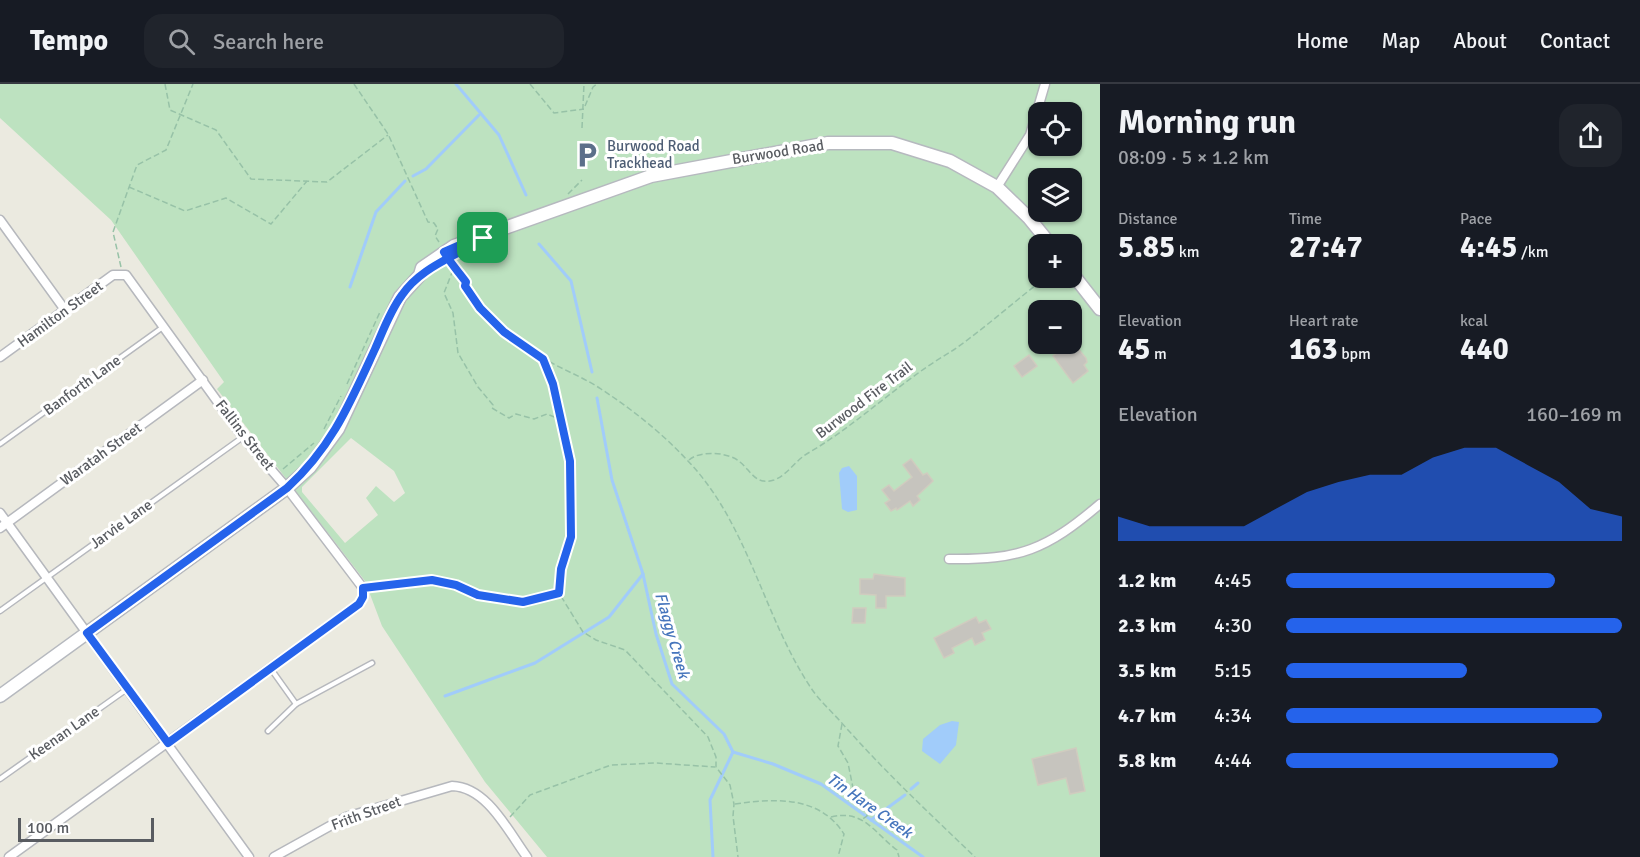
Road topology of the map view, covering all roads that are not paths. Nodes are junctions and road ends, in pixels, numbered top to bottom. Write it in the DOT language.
graph roads {
  1 [pos="1045,84"];
  2 [pos="997,187"];
  3 [pos="0,220"];
  4 [pos="1042,234"];
  5 [pos="122,273"];
  6 [pos="1082,286"];
  7 [pos="1100,309"];
  8 [pos="65,310"];
  9 [pos="164,326"];
  10 [pos="0,357"];
  11 [pos="203,380"];
  12 [pos="243,436"];
  13 [pos="0,444"];
  14 [pos="287,488"];
  15 [pos="1100,504"];
  16 [pos="0,513"];
  17 [pos="4,526"];
  18 [pos="949,559"];
  19 [pos="47,578"];
  20 [pos="0,611"];
  21 [pos="87,633"];
  22 [pos="372,663"];
  23 [pos="271,668"];
  24 [pos="127,688"];
  25 [pos="0,696"];
  26 [pos="296,704"];
  27 [pos="268,731"];
  28 [pos="168,743"];
  29 [pos="0,779"];
  30 [pos="9,857"];
  31 [pos="249,857"];
  32 [pos="274,857"];
  33 [pos="527,857"];
  1 -- 2 [label="street"];
  2 -- 4 [label="main road, Burwood Road"];
  2 -- 14 [label="main road, Burwood Road"];
  3 -- 8 [label="street"];
  5 -- 8 [label="street, Hamilton Street"];
  5 -- 9 [label="street, Fallins Street"];
  6 -- 7 [label="main road"];
  8 -- 10 [label="street, Hamilton Street"];
  9 -- 11 [label="street, Fallins Street"];
  9 -- 13 [label="lane, Banforth Lane"];
  11 -- 12 [label="street, Fallins Street"];
  11 -- 17 [label="street, Waratah Street"];
  12 -- 14 [label="street, Fallins Street"];
  12 -- 19 [label="lane, Jarvie Lane"];
  14 -- 21 [label="main road, Burwood Road"];
  14 -- 23 [label="street, Fallins Street"];
  15 -- 18 [label="street"];
  16 -- 17 [label="street"];
  17 -- 19 [label="street"];
  19 -- 20 [label="lane, Jarvie Lane"];
  19 -- 21 [label="street"];
  21 -- 24 [label="street"];
  21 -- 25 [label="main road, Burwood Road"];
  22 -- 26 [label="lane"];
  23 -- 26 [label="lane"];
  23 -- 28 [label="street"];
  24 -- 28 [label="street"];
  24 -- 29 [label="lane, Keenan Lane"];
  26 -- 27 [label="lane"];
  28 -- 30 [label="street"];
  28 -- 31 [label="street"];
  32 -- 33 [label="street, Frith Street"];
}
